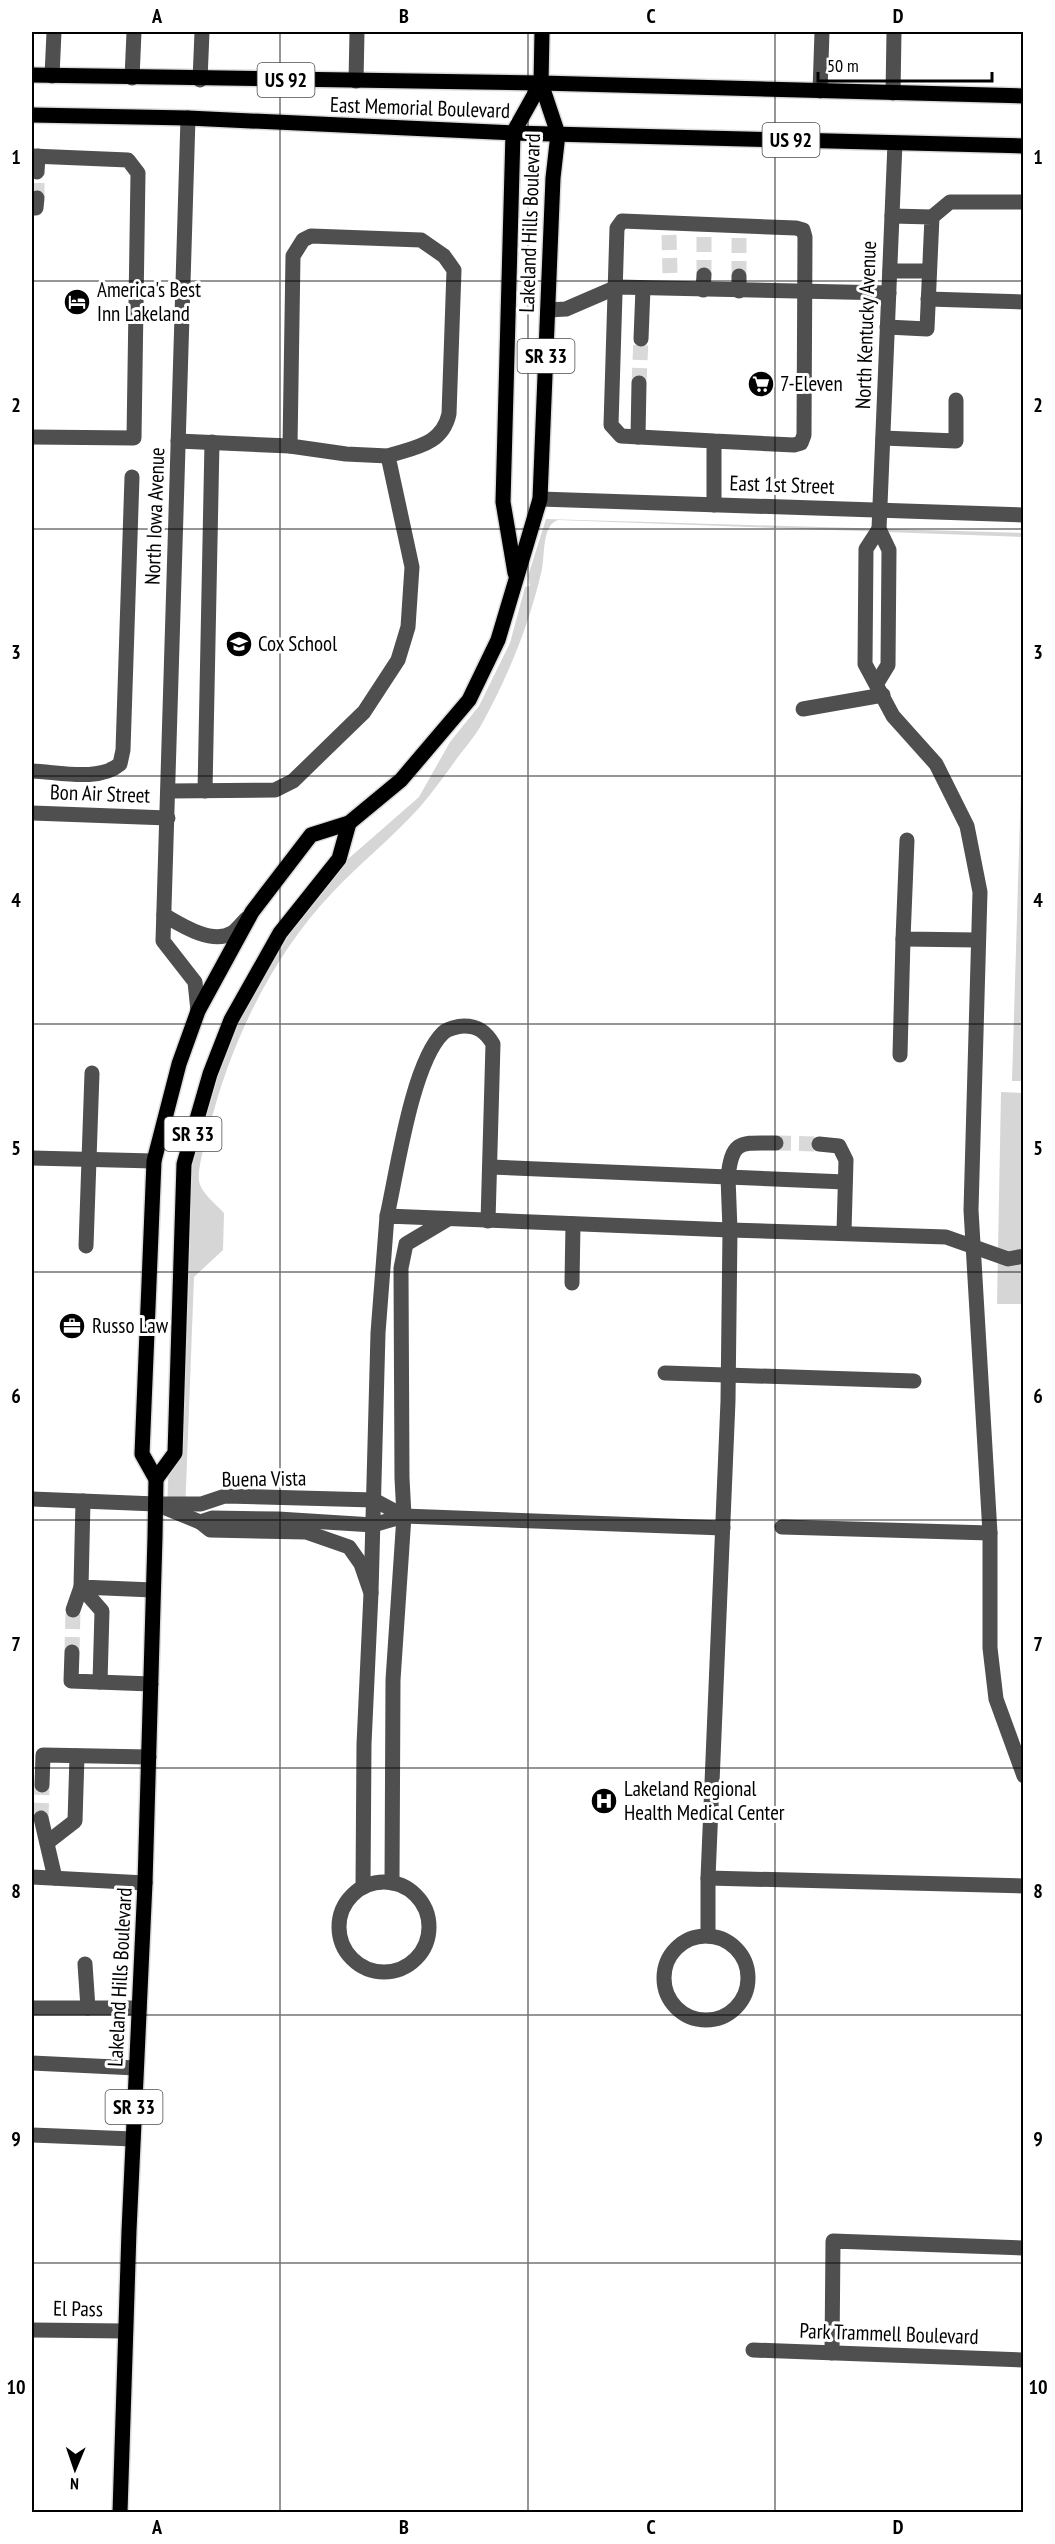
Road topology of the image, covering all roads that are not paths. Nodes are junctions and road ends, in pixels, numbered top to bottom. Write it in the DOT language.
graph roads {
  1 [pos="54,32"];
  2 [pos="134,32"];
  3 [pos="202,32"];
  4 [pos="357,32"];
  5 [pos="542,32"];
  6 [pos="822,32"];
  7 [pos="894,32"];
  8 [pos="32,75"];
  9 [pos="52,76"];
  10 [pos="132,78"];
  11 [pos="200,80"];
  12 [pos="356,81"];
  13 [pos="541,83"];
  14 [pos="820,91"];
  15 [pos="893,93"];
  16 [pos="1023,96"];
  17 [pos="32,115"];
  18 [pos="188,118"];
  19 [pos="513,133"];
  20 [pos="558,134"];
  21 [pos="895,143"];
  22 [pos="1023,146"];
  23 [pos="35,156"];
  24 [pos="38,172"];
  25 [pos="1023,202"];
  26 [pos="892,216"];
  27 [pos="932,217"];
  28 [pos="890,271"];
  29 [pos="929,271"];
  30 [pos="616,287"];
  31 [pos="643,288"];
  32 [pos="805,293"];
  33 [pos="889,293"];
  34 [pos="928,299"];
  35 [pos="1023,302"];
  36 [pos="548,310"];
  37 [pos="887,327"];
  38 [pos="641,339"];
  39 [pos="639,383"];
  40 [pos="956,400"];
  41 [pos="32,437"];
  42 [pos="638,437"];
  43 [pos="883,438"];
  44 [pos="178,441"];
  45 [pos="714,441"];
  46 [pos="212,442"];
  47 [pos="290,446"];
  48 [pos="388,456"];
  49 [pos="132,477"];
  50 [pos="540,499"];
  51 [pos="714,504"];
  52 [pos="879,510"];
  53 [pos="1023,515"];
  54 [pos="879,530"];
  55 [pos="516,575"];
  56 [pos="880,689"];
  57 [pos="803,710"];
  58 [pos="32,771"];
  59 [pos="169,791"];
  60 [pos="205,791"];
  61 [pos="32,813"];
  62 [pos="168,818"];
  63 [pos="349,823"];
  64 [pos="907,840"];
  65 [pos="252,912"];
  66 [pos="164,915"];
  67 [pos="903,939"];
  68 [pos="978,940"];
  69 [pos="198,1011"];
  70 [pos="900,1054"];
  71 [pos="92,1073"];
  72 [pos="776,1143"];
  73 [pos="819,1144"];
  74 [pos="32,1158"];
  75 [pos="89,1158"];
  76 [pos="154,1161"];
  77 [pos="490,1167"];
  78 [pos="728,1177"];
  79 [pos="845,1182"];
  80 [pos="387,1216"];
  81 [pos="448,1219"];
  82 [pos="488,1221"];
  83 [pos="573,1224"];
  84 [pos="730,1230"];
  85 [pos="844,1232"];
  86 [pos="86,1246"];
  87 [pos="973,1247"];
  88 [pos="1023,1256"];
  89 [pos="572,1282"];
  90 [pos="664,1373"];
  91 [pos="728,1376"];
  92 [pos="914,1381"];
  93 [pos="156,1479"];
  94 [pos="32,1500"];
  95 [pos="374,1500"];
  96 [pos="83,1502"];
  97 [pos="156,1504"];
  98 [pos="404,1516"];
  99 [pos="200,1522"];
  100 [pos="373,1525"];
  101 [pos="782,1527"];
  102 [pos="723,1528"];
  103 [pos="990,1533"];
  104 [pos="81,1587"];
  105 [pos="153,1590"];
  106 [pos="371,1593"];
  107 [pos="72,1610"];
  108 [pos="72,1652"];
  109 [pos="100,1682"];
  110 [pos="151,1684"];
  111 [pos="77,1756"];
  112 [pos="149,1757"];
  113 [pos="1023,1776"];
  114 [pos="39,1780"];
  115 [pos="36,1822"];
  116 [pos="48,1842"];
  117 [pos="32,1876"];
  118 [pos="55,1878"];
  119 [pos="708,1878"];
  120 [pos="146,1883"];
  121 [pos="392,1883"];
  122 [pos="1023,1886"];
  123 [pos="363,1887"];
  124 [pos="708,1936"];
  125 [pos="85,1964"];
  126 [pos="32,2008"];
  127 [pos="88,2008"];
  128 [pos="139,2008"];
  129 [pos="32,2063"];
  130 [pos="136,2068"];
  131 [pos="32,2135"];
  132 [pos="133,2139"];
  133 [pos="1023,2248"];
  134 [pos="32,2330"];
  135 [pos="125,2331"];
  136 [pos="753,2350"];
  137 [pos="832,2353"];
  138 [pos="1023,2360"];
  139 [pos="120,2512"];
  1 -- 9 [label="street"];
  2 -- 10 [label="street"];
  3 -- 11 [label="street"];
  4 -- 12 [label="street"];
  5 -- 13 [label="main road"];
  6 -- 14 [label="street"];
  7 -- 15 [label="street"];
  8 -- 9 [label="main road, East Memorial Boulevard / US 92"];
  9 -- 10 [label="main road, East Memorial Boulevard / US 92"];
  10 -- 11 [label="main road, East Memorial Boulevard / US 92"];
  11 -- 12 [label="main road, East Memorial Boulevard / US 92"];
  12 -- 13 [label="main road, East Memorial Boulevard / US 92"];
  13 -- 14 [label="main road, East Memorial Boulevard / US 92"];
  13 -- 19 [label="main road, Lakeland Hills Boulevard / SR 33"];
  13 -- 20 [label="main road, Lakeland Hills Boulevard / SR 33"];
  14 -- 15 [label="main road, East Memorial Boulevard / US 92"];
  15 -- 16 [label="main road, East Memorial Boulevard / US 92"];
  17 -- 18 [label="main road, East Memorial Boulevard / US 92"];
  18 -- 19 [label="main road, East Memorial Boulevard / US 92"];
  18 -- 44 [label="street, North Iowa Avenue"];
  19 -- 20 [label="main road, East Memorial Boulevard / US 92"];
  19 -- 55 [label="main road, Lakeland Hills Boulevard / SR 33"];
  20 -- 21 [label="main road, East Memorial Boulevard / US 92"];
  20 -- 36 [label="main road, Lakeland Hills Boulevard / SR 33"];
  21 -- 22 [label="main road, East Memorial Boulevard / US 92"];
  21 -- 26 [label="street, North Kentucky Avenue"];
  23 -- 24 [label="street"];
  23 -- 41 [label="street"];
  25 -- 27 [label="street"];
  26 -- 27 [label="street"];
  26 -- 28 [label="street, North Kentucky Avenue"];
  27 -- 29 [label="street"];
  28 -- 29 [label="street"];
  28 -- 33 [label="street, North Kentucky Avenue"];
  29 -- 34 [label="street"];
  30 -- 31 [label="street"];
  30 -- 32 [label="street"];
  30 -- 36 [label="street"];
  30 -- 42 [label="street"];
  31 -- 32 [label="street"];
  31 -- 38 [label="street"];
  32 -- 33 [label="street"];
  32 -- 45 [label="street"];
  33 -- 37 [label="street, North Kentucky Avenue"];
  34 -- 35 [label="street"];
  34 -- 37 [label="street"];
  36 -- 50 [label="main road, Lakeland Hills Boulevard / SR 33"];
  37 -- 43 [label="street, North Kentucky Avenue"];
  39 -- 42 [label="street"];
  40 -- 43 [label="street"];
  42 -- 45 [label="street"];
  43 -- 52 [label="street, North Kentucky Avenue"];
  44 -- 46 [label="street"];
  44 -- 59 [label="street, North Iowa Avenue"];
  45 -- 51 [label="street"];
  46 -- 47 [label="street"];
  46 -- 60 [label="street"];
  47 -- 48 [label="street"];
  47 -- 48 [label="street"];
  48 -- 60 [label="street"];
  49 -- 58 [label="street"];
  50 -- 51 [label="street, East 1st Street"];
  50 -- 55 [label="main road, Lakeland Hills Boulevard / SR 33"];
  51 -- 52 [label="street, East 1st Street"];
  52 -- 53 [label="street, East 1st Street"];
  52 -- 54 [label="street, North Kentucky Avenue"];
  54 -- 56 [label="street"];
  54 -- 56 [label="street"];
  55 -- 63 [label="main road, Lakeland Hills Boulevard / SR 33"];
  56 -- 57 [label="street"];
  56 -- 68 [label="street"];
  59 -- 60 [label="street"];
  59 -- 62 [label="street, North Iowa Avenue"];
  61 -- 62 [label="street, Bon Air Street"];
  62 -- 66 [label="street, North Iowa Avenue"];
  63 -- 65 [label="main road, Lakeland Hills Boulevard / SR 33"];
  63 -- 93 [label="main road, SR 33"];
  64 -- 67 [label="street"];
  65 -- 66 [label="street"];
  65 -- 69 [label="main road, Lakeland Hills Boulevard / SR 33"];
  66 -- 69 [label="street, North Iowa Avenue"];
  67 -- 68 [label="street"];
  67 -- 70 [label="street"];
  68 -- 87 [label="street"];
  69 -- 76 [label="main road, Lakeland Hills Boulevard / SR 33"];
  71 -- 75 [label="street"];
  72 -- 78 [label="street"];
  73 -- 79 [label="street"];
  74 -- 75 [label="street"];
  75 -- 76 [label="street"];
  75 -- 86 [label="street"];
  76 -- 93 [label="main road, Lakeland Hills Boulevard / SR 33"];
  77 -- 78 [label="street"];
  77 -- 80 [label="street"];
  77 -- 82 [label="street"];
  78 -- 79 [label="street"];
  78 -- 84 [label="street"];
  79 -- 85 [label="street"];
  80 -- 81 [label="street"];
  80 -- 95 [label="street"];
  81 -- 82 [label="street"];
  81 -- 98 [label="street"];
  82 -- 83 [label="street"];
  83 -- 84 [label="street"];
  83 -- 89 [label="street"];
  84 -- 85 [label="street"];
  84 -- 91 [label="street"];
  85 -- 87 [label="street"];
  87 -- 88 [label="street"];
  87 -- 103 [label="street"];
  90 -- 91 [label="street"];
  91 -- 92 [label="street"];
  91 -- 102 [label="street"];
  93 -- 97 [label="main road, Lakeland Hills Boulevard / SR 33"];
  94 -- 96 [label="street, Buena Vista"];
  95 -- 97 [label="street, Buena Vista"];
  95 -- 98 [label="street"];
  95 -- 100 [label="street"];
  96 -- 97 [label="street, Buena Vista"];
  96 -- 104 [label="street"];
  97 -- 99 [label="street"];
  97 -- 105 [label="main road, Lakeland Hills Boulevard / SR 33"];
  98 -- 100 [label="street"];
  98 -- 102 [label="street"];
  98 -- 121 [label="street"];
  99 -- 100 [label="street"];
  99 -- 106 [label="street"];
  100 -- 106 [label="street"];
  101 -- 103 [label="street"];
  102 -- 119 [label="street"];
  103 -- 113 [label="street"];
  104 -- 105 [label="street"];
  104 -- 107 [label="street"];
  104 -- 109 [label="street"];
  105 -- 110 [label="main road, Lakeland Hills Boulevard / SR 33"];
  106 -- 123 [label="street"];
  108 -- 109 [label="street"];
  109 -- 110 [label="street"];
  110 -- 112 [label="main road, Lakeland Hills Boulevard / SR 33"];
  111 -- 112 [label="street"];
  111 -- 114 [label="street"];
  111 -- 116 [label="street"];
  112 -- 120 [label="main road, Lakeland Hills Boulevard / SR 33"];
  115 -- 116 [label="street"];
  116 -- 118 [label="street"];
  117 -- 118 [label="street"];
  118 -- 120 [label="street"];
  119 -- 122 [label="street"];
  119 -- 124 [label="street"];
  120 -- 128 [label="main road, Lakeland Hills Boulevard / SR 33"];
  121 -- 123 [label="street"];
  121 -- 123 [label="street"];
  124 -- 124 [label="street"];
  125 -- 127 [label="street"];
  126 -- 127 [label="street"];
  127 -- 128 [label="street"];
  128 -- 130 [label="main road, Lakeland Hills Boulevard / SR 33"];
  129 -- 130 [label="street"];
  130 -- 132 [label="main road, Lakeland Hills Boulevard / SR 33"];
  131 -- 132 [label="street"];
  132 -- 135 [label="main road, Lakeland Hills Boulevard / SR 33"];
  133 -- 137 [label="street"];
  134 -- 135 [label="street, El Pass"];
  135 -- 139 [label="main road, Lakeland Hills Boulevard / SR 33"];
  136 -- 137 [label="street, Park Trammell Boulevard"];
  137 -- 138 [label="street, Park Trammell Boulevard"];
}
